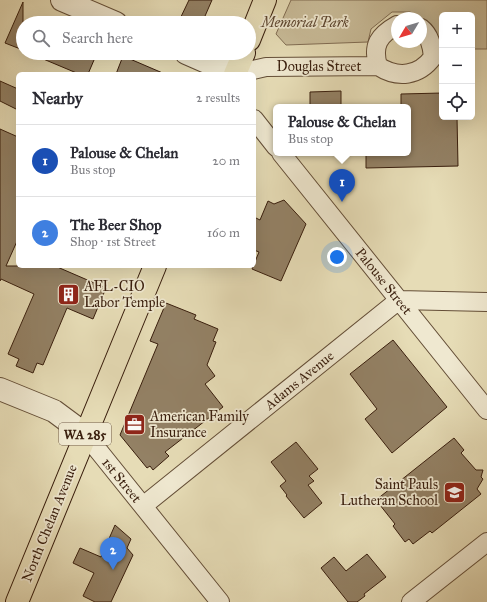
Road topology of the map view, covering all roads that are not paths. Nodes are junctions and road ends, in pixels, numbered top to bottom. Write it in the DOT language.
graph roads {
  1 [pos="62,0"];
  2 [pos="265,0"];
  3 [pos="100,16"];
  4 [pos="256,22"];
  5 [pos="391,28"];
  6 [pos="427,34"];
  7 [pos="202,60"];
  8 [pos="241,60"];
  9 [pos="378,66"];
  10 [pos="230,72"];
  11 [pos="236,72"];
  12 [pos="244,72"];
  13 [pos="256,122"];
  14 [pos="273,143"];
  15 [pos="283,156"];
  16 [pos="154,268"];
  17 [pos="399,300"];
  18 [pos="487,302"];
  19 [pos="0,389"];
  20 [pos="487,410"];
  21 [pos="85,434"];
  22 [pos="142,506"];
  23 [pos="487,542"];
  24 [pos="17,602"];
  25 [pos="220,602"];
  26 [pos="411,602"];
  1 -- 3 [label="street"];
  2 -- 4 [label="main road"];
  5 -- 9 [label="street, Douglas Street"];
  6 -- 9 [label="street, Douglas Street"];
  7 -- 10 [label="street"];
  8 -- 11 [label="main road"];
  9 -- 12 [label="street, Douglas Street"];
  13 -- 14 [label="street"];
  15 -- 17 [label="street, Palouse Street"];
  16 -- 21 [label="main road, North Chelan Avenue / WA 285"];
  17 -- 18 [label="street"];
  17 -- 20 [label="street, Palouse Street"];
  17 -- 22 [label="street, Adams Avenue"];
  19 -- 21 [label="street, 1st Street"];
  21 -- 22 [label="street, 1st Street"];
  21 -- 24 [label="main road, North Chelan Avenue / WA 285"];
  22 -- 25 [label="street, 1st Street"];
  23 -- 26 [label="street"];
}
